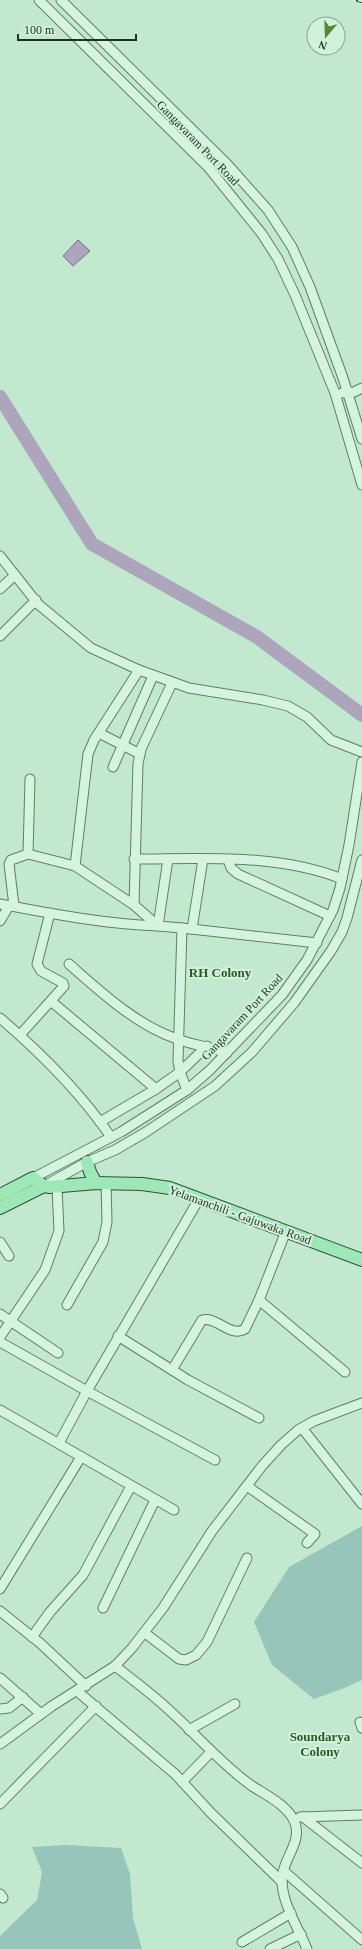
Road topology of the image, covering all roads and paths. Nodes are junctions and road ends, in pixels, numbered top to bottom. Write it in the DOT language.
graph roads {
  1 [pos="39,0"];
  2 [pos="61,0"];
  3 [pos="362,388"];
  4 [pos="335,393"];
  5 [pos="348,393"];
  6 [pos="362,439"];
  7 [pos="362,485"];
  8 [pos="0,556"];
  9 [pos="15,575"];
  10 [pos="0,588"];
  11 [pos="37,602"];
  12 [pos="0,636"];
  13 [pos="139,670"];
  14 [pos="153,676"];
  15 [pos="172,683"];
  16 [pos="98,732"];
  17 [pos="122,746"];
  18 [pos="362,752"];
  19 [pos="140,754"];
  20 [pos="362,762"];
  21 [pos="113,767"];
  22 [pos="30,779"];
  23 [pos="28,854"];
  24 [pos="134,859"];
  25 [pos="168,859"];
  26 [pos="203,859"];
  27 [pos="228,859"];
  28 [pos="362,860"];
  29 [pos="75,866"];
  30 [pos="342,879"];
  31 [pos="8,905"];
  32 [pos="134,905"];
  33 [pos="50,913"];
  34 [pos="326,914"];
  35 [pos="0,921"];
  36 [pos="158,926"];
  37 [pos="182,928"];
  38 [pos="192,929"];
  39 [pos="317,942"];
  40 [pos="69,964"];
  41 [pos="52,1002"];
  42 [pos="0,1018"];
  43 [pos="255,1023"];
  44 [pos="268,1034"];
  45 [pos="20,1035"];
  46 [pos="178,1039"];
  47 [pos="207,1046"];
  48 [pos="227,1053"];
  49 [pos="180,1072"];
  50 [pos="156,1089"];
  51 [pos="187,1090"];
  52 [pos="100,1122"];
  53 [pos="110,1137"];
  54 [pos="87,1162"];
  55 [pos="33,1178"];
  56 [pos="101,1183"];
  57 [pos="44,1186"];
  58 [pos="57,1187"];
  59 [pos="0,1195"];
  60 [pos="199,1199"];
  61 [pos="0,1208"];
  62 [pos="286,1231"];
  63 [pos="0,1242"];
  64 [pos="9,1256"];
  65 [pos="362,1260"];
  66 [pos="259,1300"];
  67 [pos="67,1305"];
  68 [pos="0,1314"];
  69 [pos="10,1322"];
  70 [pos="118,1336"];
  71 [pos="0,1337"];
  72 [pos="0,1342"];
  73 [pos="58,1353"];
  74 [pos="172,1370"];
  75 [pos="345,1372"];
  76 [pos="88,1391"];
  77 [pos="362,1403"];
  78 [pos="0,1410"];
  79 [pos="259,1418"];
  80 [pos="302,1428"];
  81 [pos="59,1443"];
  82 [pos="81,1457"];
  83 [pos="215,1460"];
  84 [pos="131,1486"];
  85 [pos="247,1486"];
  86 [pos="155,1500"];
  87 [pos="362,1504"];
  88 [pos="174,1510"];
  89 [pos="306,1543"];
  90 [pos="247,1558"];
  91 [pos="0,1589"];
  92 [pos="103,1608"];
  93 [pos="0,1611"];
  94 [pos="145,1633"];
  95 [pos="32,1637"];
  96 [pos="115,1666"];
  97 [pos="0,1678"];
  98 [pos="82,1688"];
  99 [pos="23,1697"];
  100 [pos="235,1704"];
  101 [pos="96,1706"];
  102 [pos="0,1709"];
  103 [pos="41,1714"];
  104 [pos="190,1730"];
  105 [pos="0,1744"];
  106 [pos="211,1752"];
  107 [pos="182,1782"];
  108 [pos="0,1804"];
  109 [pos="362,1815"];
  110 [pos="293,1817"];
  111 [pos="303,1817"];
  112 [pos="362,1863"];
  113 [pos="284,1871"];
  114 [pos="282,1882"];
  115 [pos="291,1913"];
  116 [pos="301,1934"];
  117 [pos="362,1940"];
  118 [pos="242,1942"];
  119 [pos="270,1949"];
  120 [pos="307,1949"];
  1 -- 4 [label="street, Gangavaram Port Road"];
  2 -- 5 [label="street, Gangavaram Port Road"];
  3 -- 5 [label="street"];
  4 -- 5 [label="street"];
  4 -- 7 [label="street, Gangavaram Port Road"];
  5 -- 6 [label="street, Gangavaram Port Road"];
  8 -- 9 [label="street"];
  9 -- 10 [label="street"];
  9 -- 11 [label="street"];
  11 -- 12 [label="street"];
  11 -- 13 [label="street"];
  13 -- 14 [label="street"];
  13 -- 16 [label="street"];
  14 -- 15 [label="street"];
  14 -- 17 [label="street"];
  15 -- 18 [label="street"];
  15 -- 19 [label="street"];
  16 -- 17 [label="street"];
  16 -- 29 [label="street"];
  17 -- 19 [label="street"];
  17 -- 21 [label="street"];
  19 -- 24 [label="street"];
  20 -- 30 [label="street, Gangavaram Port Road"];
  22 -- 23 [label="street"];
  23 -- 29 [label="street"];
  23 -- 31 [label="street"];
  24 -- 25 [label="street"];
  24 -- 32 [label="street"];
  25 -- 26 [label="street"];
  25 -- 36 [label="street"];
  26 -- 27 [label="street"];
  26 -- 38 [label="street"];
  27 -- 30 [label="street"];
  27 -- 34 [label="street"];
  28 -- 44 [label="street"];
  29 -- 32 [label="street"];
  30 -- 34 [label="street, Gangavaram Port Road"];
  31 -- 33 [label="street"];
  31 -- 35 [label="street"];
  32 -- 36 [label="street"];
  33 -- 36 [label="street"];
  33 -- 41 [label="street"];
  34 -- 39 [label="street, Gangavaram Port Road"];
  36 -- 37 [label="street"];
  37 -- 38 [label="street"];
  37 -- 46 [label="street"];
  38 -- 39 [label="street"];
  39 -- 43 [label="street, Gangavaram Port Road"];
  40 -- 46 [label="street"];
  41 -- 45 [label="street"];
  41 -- 50 [label="street"];
  42 -- 45 [label="street"];
  43 -- 44 [label="street"];
  43 -- 48 [label="street, Gangavaram Port Road"];
  44 -- 54 [label="street"];
  45 -- 52 [label="street"];
  46 -- 47 [label="street"];
  46 -- 49 [label="street"];
  47 -- 48 [label="street"];
  47 -- 49 [label="street"];
  48 -- 51 [label="street, Gangavaram Port Road"];
  49 -- 50 [label="street"];
  49 -- 51 [label="street"];
  50 -- 52 [label="street"];
  51 -- 53 [label="street, Gangavaram Port Road"];
  52 -- 53 [label="street"];
  53 -- 55 [label="street, Gangavaram Port Road"];
  54 -- 56 [label="main road"];
  54 -- 57 [label="street"];
  55 -- 57 [label="main road"];
  55 -- 59 [label="main road"];
  56 -- 58 [label="main road, Yelamanchili - Gajuwaka Road"];
  56 -- 60 [label="main road, Yelamanchili - Gajuwaka Road"];
  56 -- 67 [label="street"];
  57 -- 58 [label="main road, Yelamanchili - Gajuwaka Road"];
  57 -- 61 [label="main road"];
  58 -- 69 [label="street"];
  60 -- 62 [label="main road, Yelamanchili - Gajuwaka Road"];
  60 -- 70 [label="street"];
  62 -- 65 [label="main road, Yelamanchili - Gajuwaka Road"];
  62 -- 66 [label="street"];
  63 -- 64 [label="street"];
  66 -- 74 [label="street"];
  66 -- 75 [label="street"];
  68 -- 69 [label="street"];
  69 -- 71 [label="street"];
  69 -- 73 [label="street"];
  70 -- 74 [label="street"];
  70 -- 76 [label="street"];
  72 -- 76 [label="street"];
  74 -- 79 [label="street"];
  76 -- 81 [label="street"];
  76 -- 83 [label="street"];
  77 -- 80 [label="street"];
  78 -- 81 [label="street"];
  80 -- 85 [label="street"];
  80 -- 87 [label="street"];
  81 -- 82 [label="street"];
  82 -- 84 [label="street"];
  82 -- 91 [label="street"];
  84 -- 86 [label="street"];
  84 -- 95 [label="street"];
  85 -- 89 [label="street"];
  85 -- 94 [label="street"];
  86 -- 88 [label="street"];
  86 -- 92 [label="street"];
  90 -- 94 [label="street"];
  93 -- 95 [label="street"];
  94 -- 96 [label="street"];
  95 -- 98 [label="street"];
  96 -- 98 [label="street"];
  96 -- 104 [label="street"];
  97 -- 99 [label="street"];
  98 -- 101 [label="street"];
  98 -- 103 [label="street"];
  99 -- 102 [label="street"];
  99 -- 103 [label="street"];
  100 -- 104 [label="street"];
  101 -- 107 [label="street"];
  101 -- 108 [label="street"];
  103 -- 105 [label="street"];
  104 -- 106 [label="street"];
  106 -- 107 [label="street"];
  106 -- 110 [label="street"];
  107 -- 114 [label="street"];
  109 -- 111 [label="street"];
  110 -- 111 [label="street"];
  110 -- 113 [label="street"];
  111 -- 112 [label="street"];
  113 -- 114 [label="street"];
  113 -- 117 [label="street"];
  114 -- 115 [label="street"];
  115 -- 116 [label="street"];
  115 -- 118 [label="street"];
  116 -- 119 [label="street"];
  116 -- 120 [label="street"];
}
